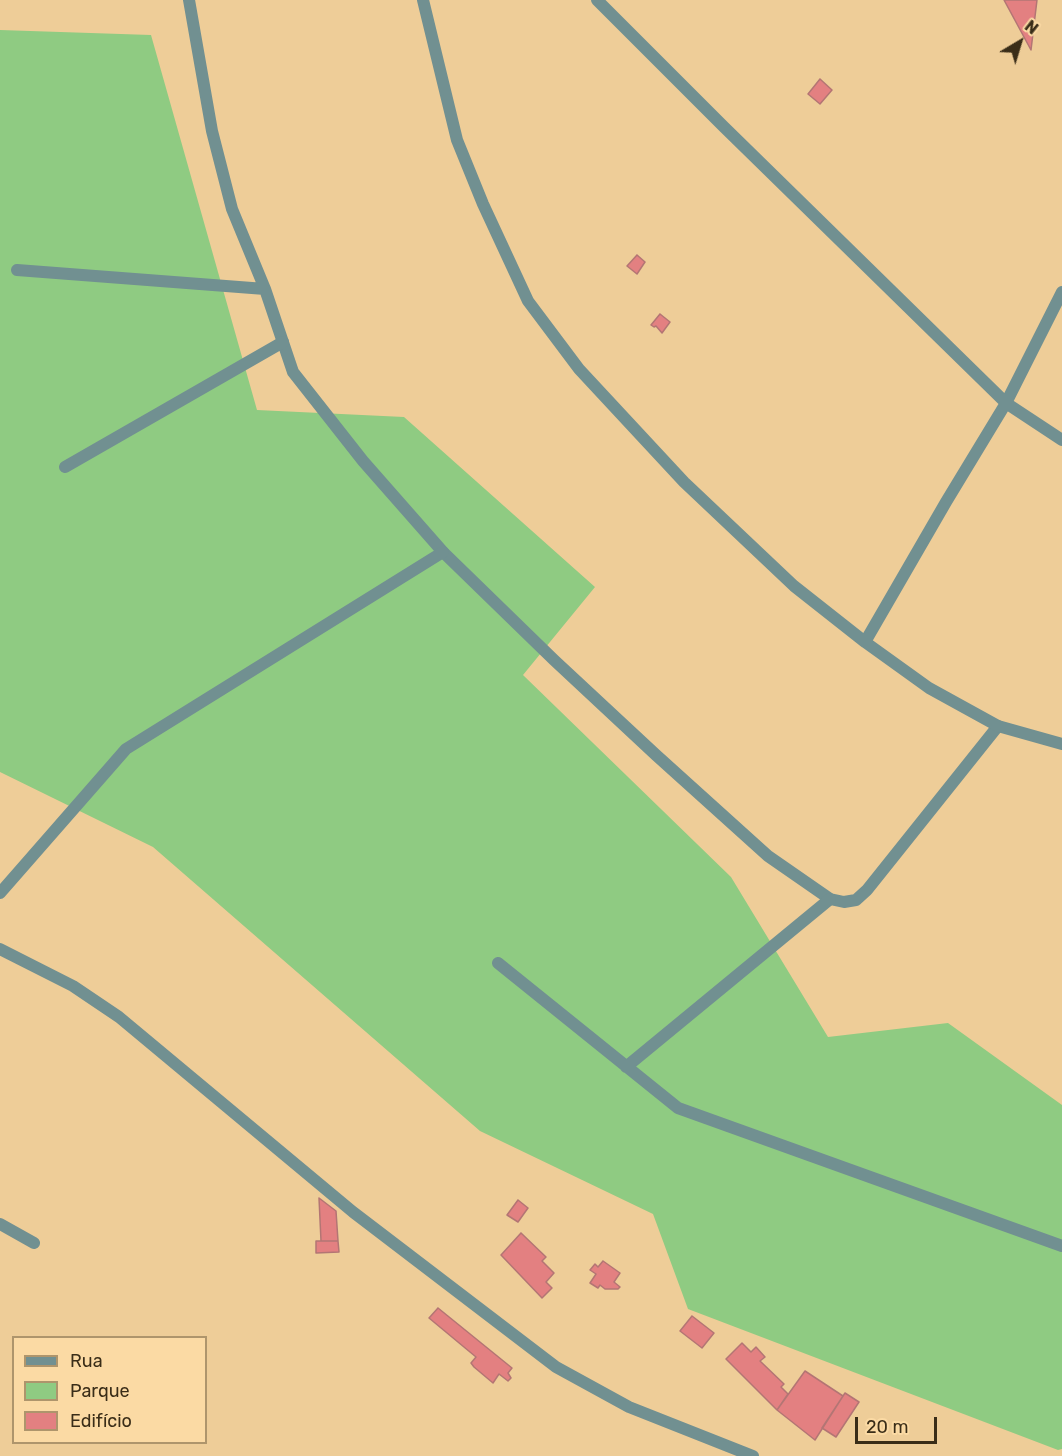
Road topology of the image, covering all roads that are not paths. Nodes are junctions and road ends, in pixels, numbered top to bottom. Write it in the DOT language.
graph roads {
  1 [pos="189,0"];
  2 [pos="423,0"];
  3 [pos="597,0"];
  4 [pos="17,270"];
  5 [pos="265,289"];
  6 [pos="1062,292"];
  7 [pos="283,342"];
  8 [pos="1006,403"];
  9 [pos="1062,440"];
  10 [pos="65,467"];
  11 [pos="443,552"];
  12 [pos="865,642"];
  13 [pos="998,726"];
  14 [pos="1062,744"];
  15 [pos="0,893"];
  16 [pos="830,899"];
  17 [pos="0,949"];
  18 [pos="498,963"];
  19 [pos="626,1067"];
  20 [pos="0,1224"];
  21 [pos="34,1243"];
  22 [pos="1062,1246"];
  23 [pos="753,1456"];
  1 -- 5 [label="street"];
  2 -- 12 [label="street"];
  3 -- 8 [label="street"];
  4 -- 5 [label="street"];
  5 -- 7 [label="street"];
  6 -- 8 [label="street"];
  7 -- 10 [label="street"];
  7 -- 11 [label="street"];
  8 -- 9 [label="street"];
  8 -- 12 [label="street"];
  11 -- 15 [label="street"];
  11 -- 16 [label="street"];
  12 -- 13 [label="street"];
  13 -- 14 [label="street"];
  13 -- 16 [label="street"];
  16 -- 19 [label="street"];
  17 -- 23 [label="street"];
  18 -- 19 [label="street"];
  19 -- 22 [label="street"];
  20 -- 21 [label="street"];
}
